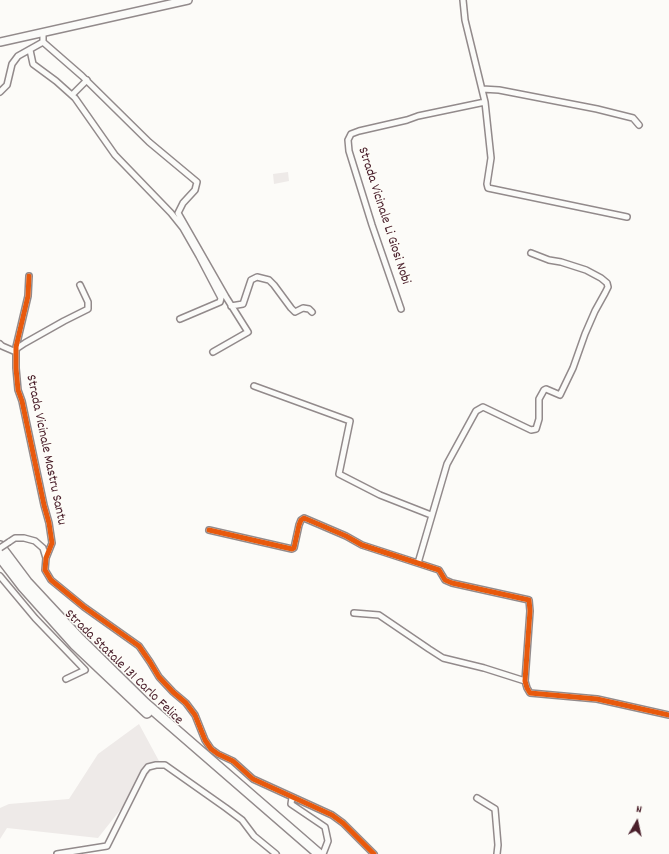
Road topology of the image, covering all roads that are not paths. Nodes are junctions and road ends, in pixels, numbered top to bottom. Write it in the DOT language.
graph roads {
  1 [pos="188,0"];
  2 [pos="464,0"];
  3 [pos="42,33"];
  4 [pos="0,42"];
  5 [pos="43,42"];
  6 [pos="30,50"];
  7 [pos="87,80"];
  8 [pos="482,89"];
  9 [pos="0,92"];
  10 [pos="72,96"];
  11 [pos="485,102"];
  12 [pos="639,125"];
  13 [pos="627,217"];
  14 [pos="531,253"];
  15 [pos="29,276"];
  16 [pos="80,285"];
  17 [pos="231,306"];
  18 [pos="401,309"];
  19 [pos="312,312"];
  20 [pos="180,319"];
  21 [pos="0,344"];
  22 [pos="16,351"];
  23 [pos="213,352"];
  24 [pos="254,386"];
  25 [pos="432,515"];
  26 [pos="209,530"];
  27 [pos="0,547"];
  28 [pos="0,557"];
  29 [pos="46,558"];
  30 [pos="418,563"];
  31 [pos="0,576"];
  32 [pos="354,613"];
  33 [pos="66,679"];
  34 [pos="525,681"];
  35 [pos="669,715"];
  36 [pos="292,797"];
  37 [pos="477,798"];
  38 [pos="56,854"];
  39 [pos="276,854"];
  40 [pos="309,854"];
  41 [pos="319,854"];
  42 [pos="323,854"];
  43 [pos="374,854"];
  44 [pos="497,854"];
  1 -- 3 [label="street"];
  2 -- 8 [label="street"];
  3 -- 4 [label="street"];
  3 -- 5 [label="street"];
  5 -- 6 [label="street"];
  5 -- 7 [label="street"];
  6 -- 9 [label="street"];
  6 -- 10 [label="street"];
  7 -- 10 [label="street"];
  7 -- 17 [label="street"];
  8 -- 11 [label="street"];
  8 -- 12 [label="street"];
  10 -- 20 [label="street"];
  11 -- 13 [label="street"];
  11 -- 18 [label="street, Strada Vicinale Li Giosi Nobi"];
  14 -- 25 [label="street"];
  15 -- 22 [label="street, Strada Vicinale Mastru Santu"];
  16 -- 22 [label="street"];
  17 -- 19 [label="street"];
  17 -- 23 [label="street"];
  21 -- 22 [label="street"];
  22 -- 29 [label="street, Strada Vicinale Mastru Santu"];
  24 -- 25 [label="street"];
  25 -- 30 [label="street"];
  26 -- 30 [label="street"];
  27 -- 29 [label="street, bridge"];
  27 -- 41 [label="highway, Strada Statale 131 Carlo Felice"];
  28 -- 40 [label="highway, Strada Statale 131 Carlo Felice"];
  29 -- 36 [label="street"];
  30 -- 34 [label="street"];
  31 -- 33 [label="street"];
  32 -- 34 [label="street"];
  34 -- 35 [label="street"];
  36 -- 42 [label="street"];
  36 -- 43 [label="street"];
  37 -- 44 [label="street"];
  38 -- 39 [label="street"];
}
